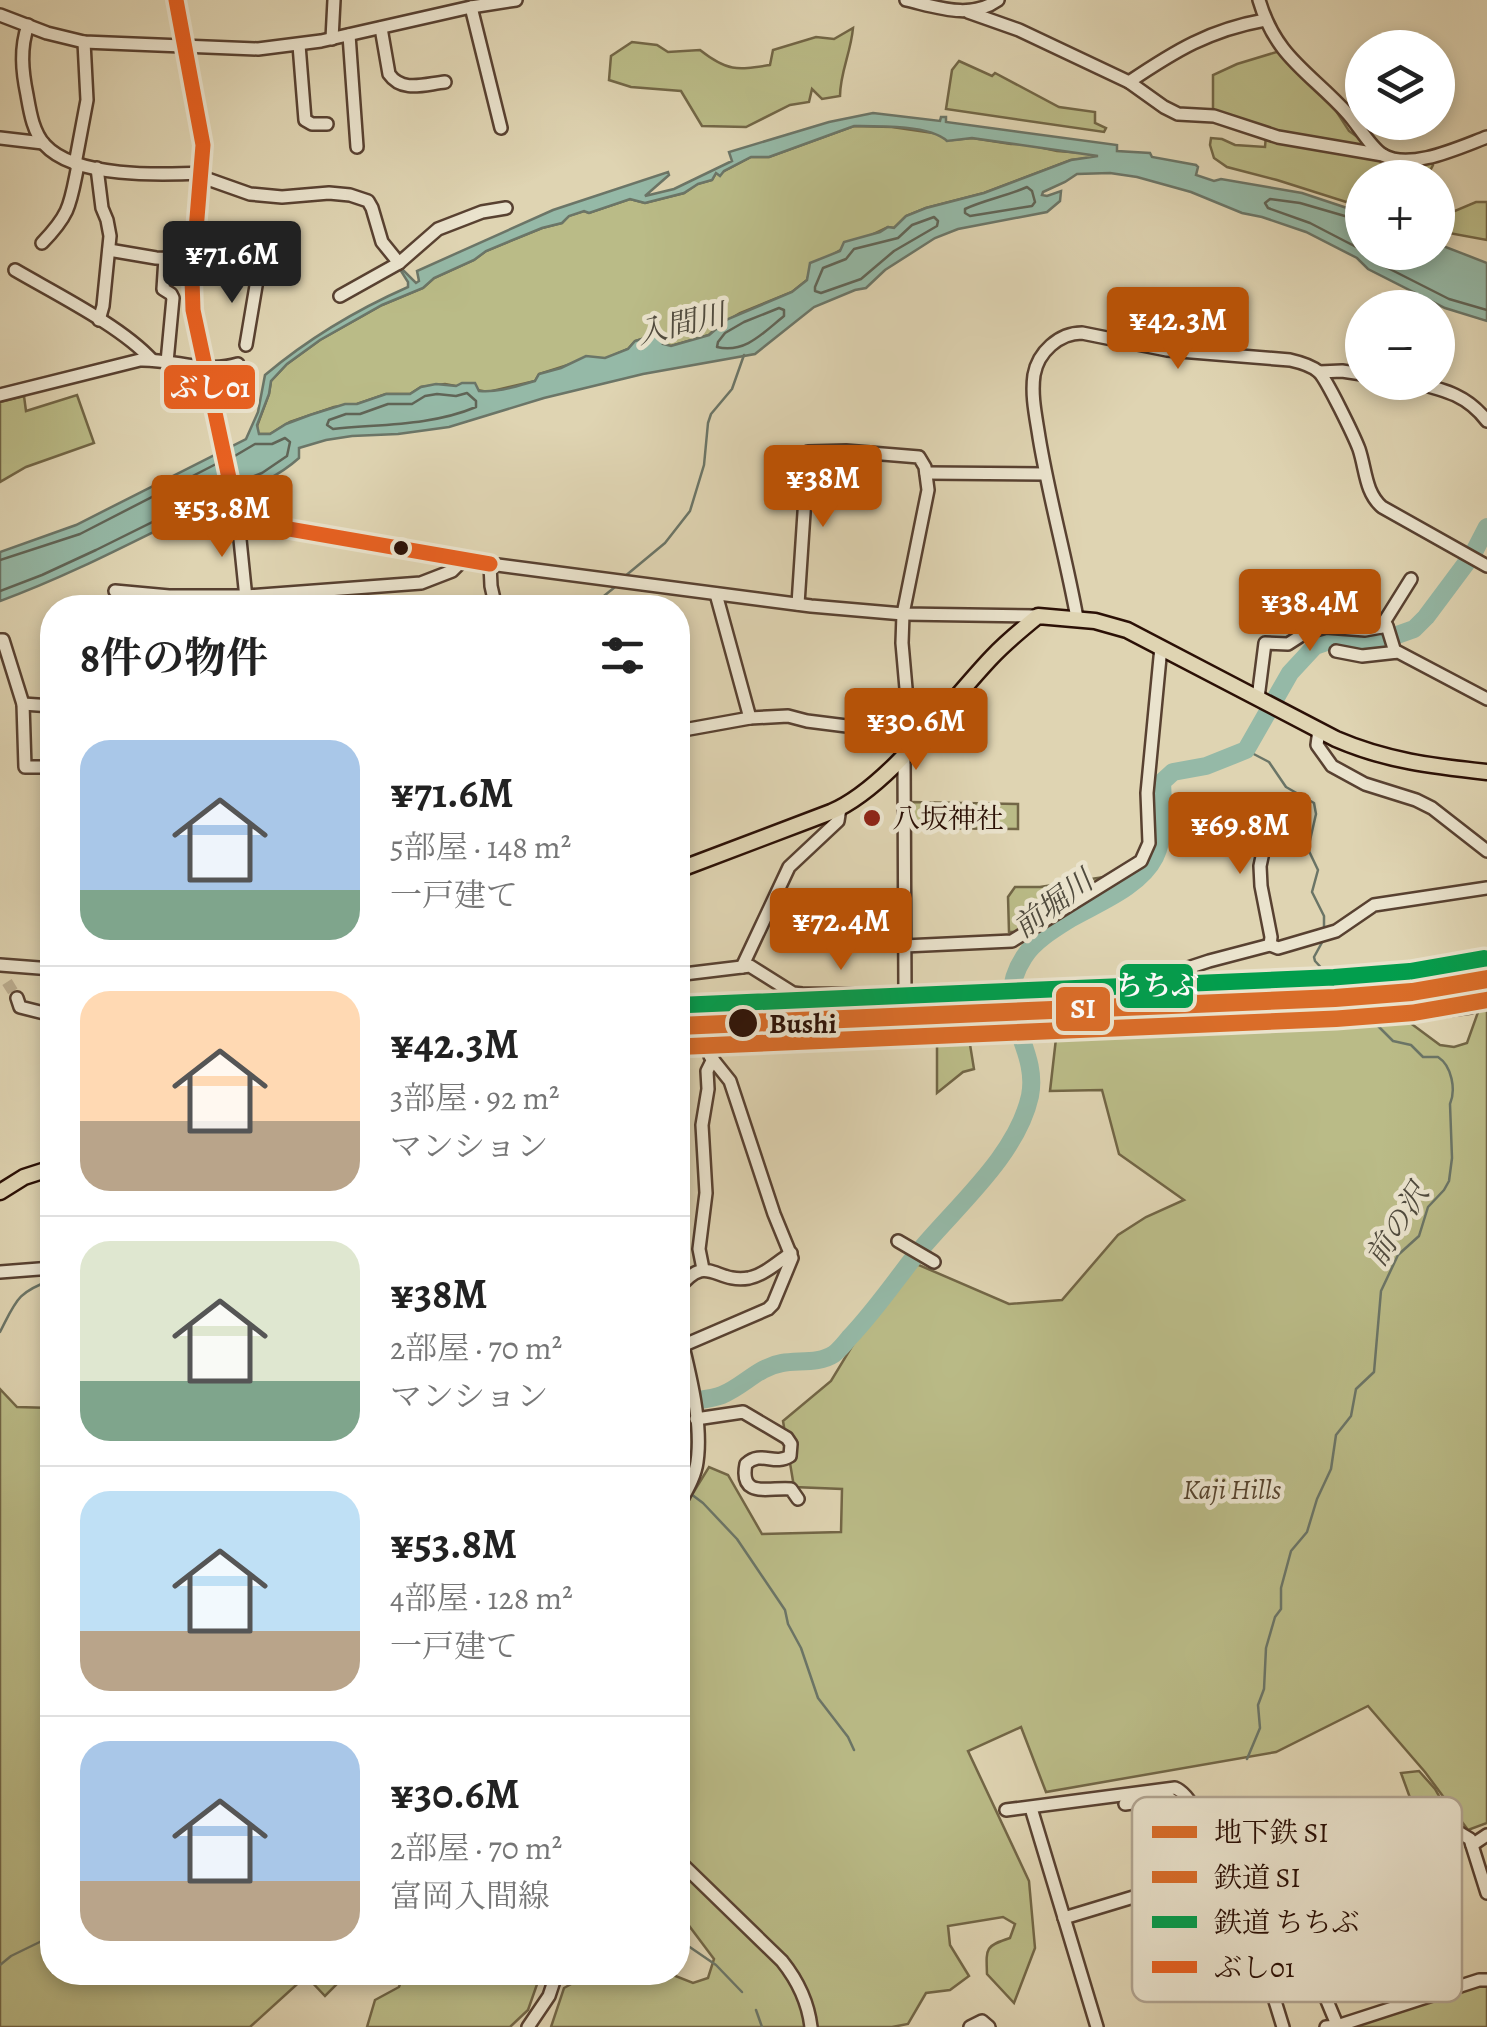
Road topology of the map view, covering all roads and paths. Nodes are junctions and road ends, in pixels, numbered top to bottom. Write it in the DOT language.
graph roads {
  1 [pos="176,0"];
  2 [pos="334,0"];
  3 [pos="516,0"];
  4 [pos="906,0"];
  5 [pos="998,0"];
  6 [pos="1259,0"];
  7 [pos="471,7"];
  8 [pos="968,12"];
  9 [pos="0,15"];
  10 [pos="1265,20"];
  11 [pos="28,26"];
  12 [pos="380,28"];
  13 [pos="349,35"];
  14 [pos="332,39"];
  15 [pos="84,42"];
  16 [pos="300,45"];
  17 [pos="184,46"];
  18 [pos="446,82"];
  19 [pos="1129,82"];
  20 [pos="327,124"];
  21 [pos="501,128"];
  22 [pos="1487,137"];
  23 [pos="0,138"];
  24 [pos="43,144"];
  25 [pos="357,146"];
  26 [pos="1384,156"];
  27 [pos="76,164"];
  28 [pos="96,168"];
  29 [pos="202,175"];
  30 [pos="506,208"];
  31 [pos="42,243"];
  32 [pos="109,250"];
  33 [pos="164,258"];
  34 [pos="193,261"];
  35 [pos="399,264"];
  36 [pos="15,270"];
  37 [pos="340,296"];
  38 [pos="99,320"];
  39 [pos="246,345"];
  40 [pos="152,360"];
  41 [pos="168,362"];
  42 [pos="238,364"];
  43 [pos="205,370"];
  44 [pos="1345,371"];
  45 [pos="1319,372"];
  46 [pos="0,395"];
  47 [pos="1455,396"];
  48 [pos="1487,421"];
  49 [pos="926,473"];
  50 [pos="1045,474"];
  51 [pos="237,514"];
  52 [pos="464,560"];
  53 [pos="1476,560"];
  54 [pos="490,564"];
  55 [pos="1412,579"];
  56 [pos="115,591"];
  57 [pos="716,594"];
  58 [pos="157,595"];
  59 [pos="246,595"];
  60 [pos="311,595"];
  61 [pos="493,595"];
  62 [pos="798,604"];
  63 [pos="903,614"];
  64 [pos="1038,616"];
  65 [pos="1077,618"];
  66 [pos="0,640"];
  67 [pos="1390,640"];
  68 [pos="1161,647"];
  69 [pos="1336,651"];
  70 [pos="1487,699"];
  71 [pos="1267,703"];
  72 [pos="23,704"];
  73 [pos="40,705"];
  74 [pos="750,718"];
  75 [pos="690,728"];
  76 [pos="1319,730"];
  77 [pos="914,736"];
  78 [pos="904,753"];
  79 [pos="40,768"];
  80 [pos="1487,772"];
  81 [pos="840,808"];
  82 [pos="1267,810"];
  83 [pos="1487,851"];
  84 [pos="690,865"];
  85 [pos="1487,888"];
  86 [pos="1270,945"];
  87 [pos="904,946"];
  88 [pos="742,967"];
  89 [pos="4,970"];
  90 [pos="40,970"];
  91 [pos="690,973"];
  92 [pos="1487,974"];
  93 [pos="905,995"];
  94 [pos="17,998"];
  95 [pos="40,1011"];
  96 [pos="1410,1015"];
  97 [pos="690,1042"];
  98 [pos="713,1060"];
  99 [pos="40,1172"];
  100 [pos="0,1192"];
  101 [pos="898,1240"];
  102 [pos="790,1254"];
  103 [pos="934,1262"];
  104 [pos="40,1269"];
  105 [pos="703,1269"];
  106 [pos="0,1272"];
  107 [pos="690,1276"];
  108 [pos="690,1343"];
  109 [pos="690,1382"];
  110 [pos="696,1417"];
  111 [pos="690,1479"];
  112 [pos="798,1498"];
  113 [pos="1186,1797"];
  114 [pos="1132,1803"];
  115 [pos="1125,1804"];
  116 [pos="1031,1808"];
  117 [pos="1006,1810"];
  118 [pos="1462,1834"];
  119 [pos="1487,1835"];
  120 [pos="1472,1845"];
  121 [pos="690,1872"];
  122 [pos="1487,1893"];
  123 [pos="1132,1898"];
  124 [pos="1064,1918"];
  125 [pos="553,1985"];
  126 [pos="1275,2002"];
  127 [pos="1328,2002"];
  128 [pos="1413,2002"];
  129 [pos="1338,2026"];
  130 [pos="528,2027"];
  131 [pos="811,2027"];
  132 [pos="970,2027"];
  133 [pos="988,2027"];
  134 [pos="1097,2027"];
  135 [pos="1283,2027"];
  136 [pos="1326,2027"];
  1 -- 17 [label="street"];
  2 -- 14 [label="street"];
  3 -- 7 [label="street"];
  4 -- 8 [label="street"];
  5 -- 8 [label="street"];
  6 -- 10 [label="street"];
  7 -- 12 [label="street"];
  7 -- 21 [label="street"];
  8 -- 19 [label="street"];
  9 -- 11 [label="street"];
  10 -- 19 [label="street"];
  10 -- 26 [label="street"];
  11 -- 15 [label="street"];
  11 -- 24 [label="street"];
  12 -- 13 [label="street"];
  12 -- 18 [label="street"];
  13 -- 14 [label="street"];
  13 -- 25 [label="street"];
  14 -- 16 [label="street"];
  15 -- 17 [label="street"];
  15 -- 27 [label="street"];
  16 -- 17 [label="street"];
  16 -- 20 [label="street"];
  17 -- 29 [label="street"];
  19 -- 26 [label="street"];
  22 -- 26 [label="street"];
  23 -- 24 [label="street"];
  24 -- 27 [label="street"];
  27 -- 28 [label="street"];
  27 -- 31 [label="street"];
  28 -- 29 [label="street"];
  28 -- 32 [label="street"];
  29 -- 34 [label="street"];
  29 -- 35 [label="street"];
  30 -- 35 [label="street"];
  32 -- 33 [label="street"];
  32 -- 38 [label="street"];
  33 -- 34 [label="street"];
  33 -- 41 [label="street"];
  34 -- 39 [label="street"];
  34 -- 43 [label="street"];
  35 -- 37 [label="street"];
  36 -- 38 [label="street"];
  38 -- 40 [label="street"];
  40 -- 41 [label="street"];
  40 -- 46 [label="street"];
  41 -- 43 [label="street"];
  42 -- 43 [label="street"];
  43 -- 51 [label="street"];
  44 -- 45 [label="street"];
  45 -- 50 [label="street"];
  45 -- 53 [label="street"];
  47 -- 48 [label="street"];
  49 -- 50 [label="street"];
  49 -- 62 [label="street"];
  49 -- 63 [label="street"];
  50 -- 65 [label="street"];
  51 -- 52 [label="street"];
  51 -- 59 [label="street"];
  52 -- 54 [label="street"];
  52 -- 60 [label="street"];
  54 -- 57 [label="street"];
  54 -- 61 [label="street"];
  55 -- 67 [label="street"];
  56 -- 58 [label="street"];
  57 -- 62 [label="street"];
  57 -- 74 [label="street"];
  62 -- 63 [label="street"];
  63 -- 64 [label="street"];
  63 -- 77 [label="street"];
  64 -- 65 [label="main road"];
  64 -- 77 [label="main road"];
  65 -- 68 [label="main road"];
  66 -- 72 [label="street"];
  67 -- 69 [label="street"];
  67 -- 70 [label="street"];
  67 -- 71 [label="street"];
  68 -- 71 [label="main road"];
  68 -- 87 [label="street"];
  71 -- 76 [label="main road"];
  72 -- 73 [label="street"];
  72 -- 79 [label="street"];
  74 -- 75 [label="street"];
  74 -- 77 [label="street"];
  76 -- 80 [label="main road"];
  76 -- 83 [label="street"];
  77 -- 78 [label="main road"];
  78 -- 81 [label="main road"];
  78 -- 87 [label="street"];
  81 -- 84 [label="main road"];
  81 -- 88 [label="street"];
  82 -- 86 [label="street"];
  85 -- 86 [label="street"];
  86 -- 93 [label="street"];
  87 -- 93 [label="street"];
  88 -- 91 [label="street"];
  88 -- 93 [label="street"];
  89 -- 90 [label="street"];
  92 -- 96 [label="street"];
  94 -- 95 [label="street"];
  97 -- 98 [label="street"];
  98 -- 102 [label="street"];
  98 -- 105 [label="street"];
  99 -- 100 [label="main road"];
  101 -- 103 [label="street"];
  102 -- 105 [label="street"];
  102 -- 108 [label="street"];
  104 -- 106 [label="street"];
  105 -- 107 [label="street"];
  109 -- 110 [label="street"];
  110 -- 111 [label="street"];
  110 -- 112 [label="street"];
  113 -- 116 [label="street"];
  114 -- 115 [label="street"];
  116 -- 117 [label="street"];
  116 -- 124 [label="street"];
  118 -- 120 [label="street"];
  119 -- 120 [label="street"];
  120 -- 122 [label="street"];
  121 -- 131 [label="street"];
  123 -- 124 [label="street"];
  124 -- 134 [label="street"];
  125 -- 130 [label="street"];
  126 -- 135 [label="street"];
  127 -- 129 [label="street"];
  128 -- 129 [label="street"];
  129 -- 136 [label="street"];
  132 -- 133 [label="street"];
}
